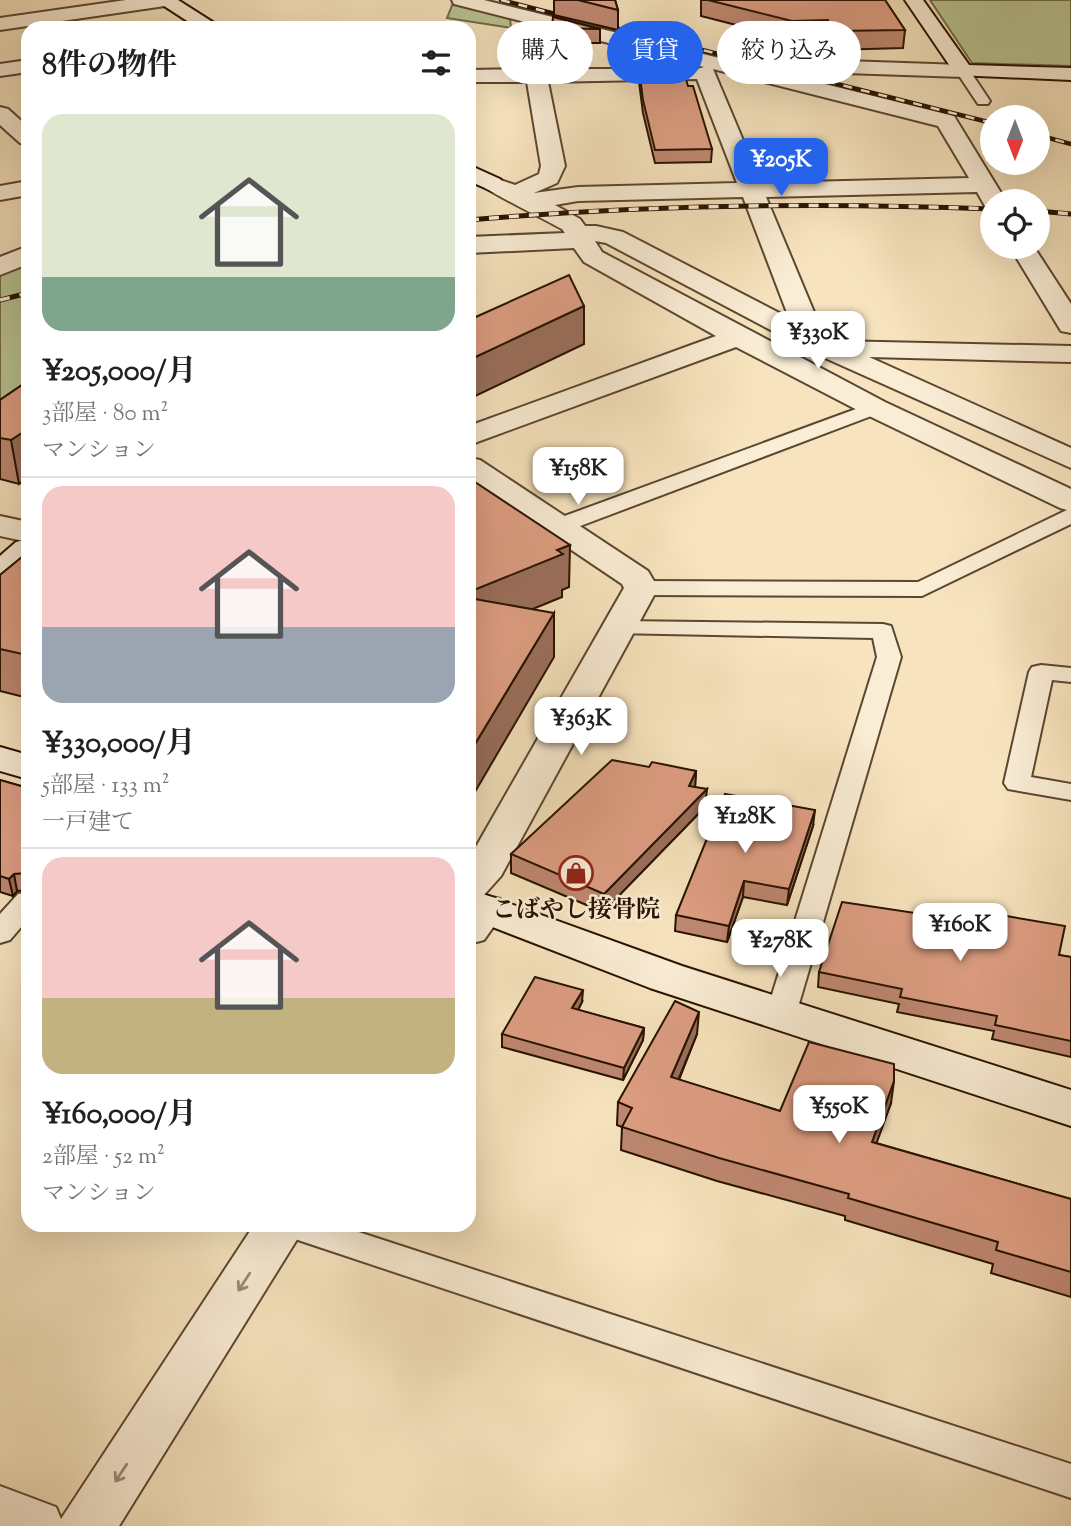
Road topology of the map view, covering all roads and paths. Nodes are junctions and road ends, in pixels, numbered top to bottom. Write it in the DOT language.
graph roads {
  1 [pos="164,0"];
  2 [pos="461,0"];
  3 [pos="914,0"];
  4 [pos="535,19"];
  5 [pos="200,21"];
  6 [pos="0,24"];
  7 [pos="861,66"];
  8 [pos="21,67"];
  9 [pos="711,68"];
  10 [pos="0,70"];
  11 [pos="963,71"];
  12 [pos="593,73"];
  13 [pos="1041,73"];
  14 [pos="1071,74"];
  15 [pos="476,76"];
  16 [pos="497,76"];
  17 [pos="539,84"];
  18 [pos="1071,94"];
  19 [pos="983,101"];
  20 [pos="480,187"];
  21 [pos="21,189"];
  22 [pos="753,189"];
  23 [pos="987,189"];
  24 [pos="0,193"];
  25 [pos="980,193"];
  26 [pos="524,197"];
  27 [pos="580,237"];
  28 [pos="476,244"];
  29 [pos="21,257"];
  30 [pos="1030,259"];
  31 [pos="0,267"];
  32 [pos="1071,325"];
  33 [pos="738,337"];
  34 [pos="819,344"];
  35 [pos="1071,354"];
  36 [pos="875,408"];
  37 [pos="476,433"];
  38 [pos="1071,459"];
  39 [pos="476,472"];
  40 [pos="1071,501"];
  41 [pos="1071,515"];
  42 [pos="0,526"];
  43 [pos="559,526"];
  44 [pos="21,530"];
  45 [pos="21,555"];
  46 [pos="0,574"];
  47 [pos="641,589"];
  48 [pos="621,628"];
  49 [pos="1071,675"];
  50 [pos="1071,792"];
  51 [pos="476,894"];
  52 [pos="476,908"];
  53 [pos="21,909"];
  54 [pos="0,933"];
  55 [pos="781,1014"];
  56 [pos="1071,1108"];
  57 [pos="276,1232"];
  58 [pos="316,1232"];
  59 [pos="1071,1481"];
  60 [pos="0,1512"];
  61 [pos="35,1526"];
  62 [pos="86,1526"];
  1 -- 5 [label="street"];
  1 -- 6 [label="street"];
  2 -- 4 [label="street"];
  3 -- 11 [label="street"];
  4 -- 9 [label="street"];
  7 -- 11 [label="street"];
  8 -- 10 [label="street"];
  9 -- 12 [label="street"];
  9 -- 22 [label="street"];
  9 -- 23 [label="street"];
  11 -- 13 [label="street"];
  11 -- 19 [label="lane"];
  13 -- 14 [label="street"];
  13 -- 18 [label="street"];
  15 -- 16 [label="street"];
  17 -- 26 [label="street"];
  20 -- 26 [label="street"];
  21 -- 24 [label="street"];
  22 -- 25 [label="street"];
  22 -- 26 [label="street"];
  22 -- 34 [label="street"];
  26 -- 27 [label="street"];
  27 -- 28 [label="street"];
  27 -- 33 [label="street"];
  27 -- 34 [label="street"];
  29 -- 31 [label="street"];
  30 -- 32 [label="street"];
  33 -- 36 [label="street"];
  33 -- 37 [label="street"];
  34 -- 35 [label="street"];
  34 -- 38 [label="street"];
  36 -- 40 [label="street"];
  36 -- 43 [label="lane"];
  39 -- 43 [label="street"];
  41 -- 47 [label="lane"];
  42 -- 44 [label="street"];
  43 -- 47 [label="street"];
  45 -- 46 [label="street"];
  47 -- 48 [label="street"];
  48 -- 51 [label="street"];
  48 -- 55 [label="lane"];
  49 -- 50 [label="lane"];
  52 -- 55 [label="street"];
  53 -- 54 [label="lane"];
  55 -- 56 [label="street"];
  57 -- 62 [label="street, one-way"];
  58 -- 59 [label="lane"];
  60 -- 61 [label="street"];
}
